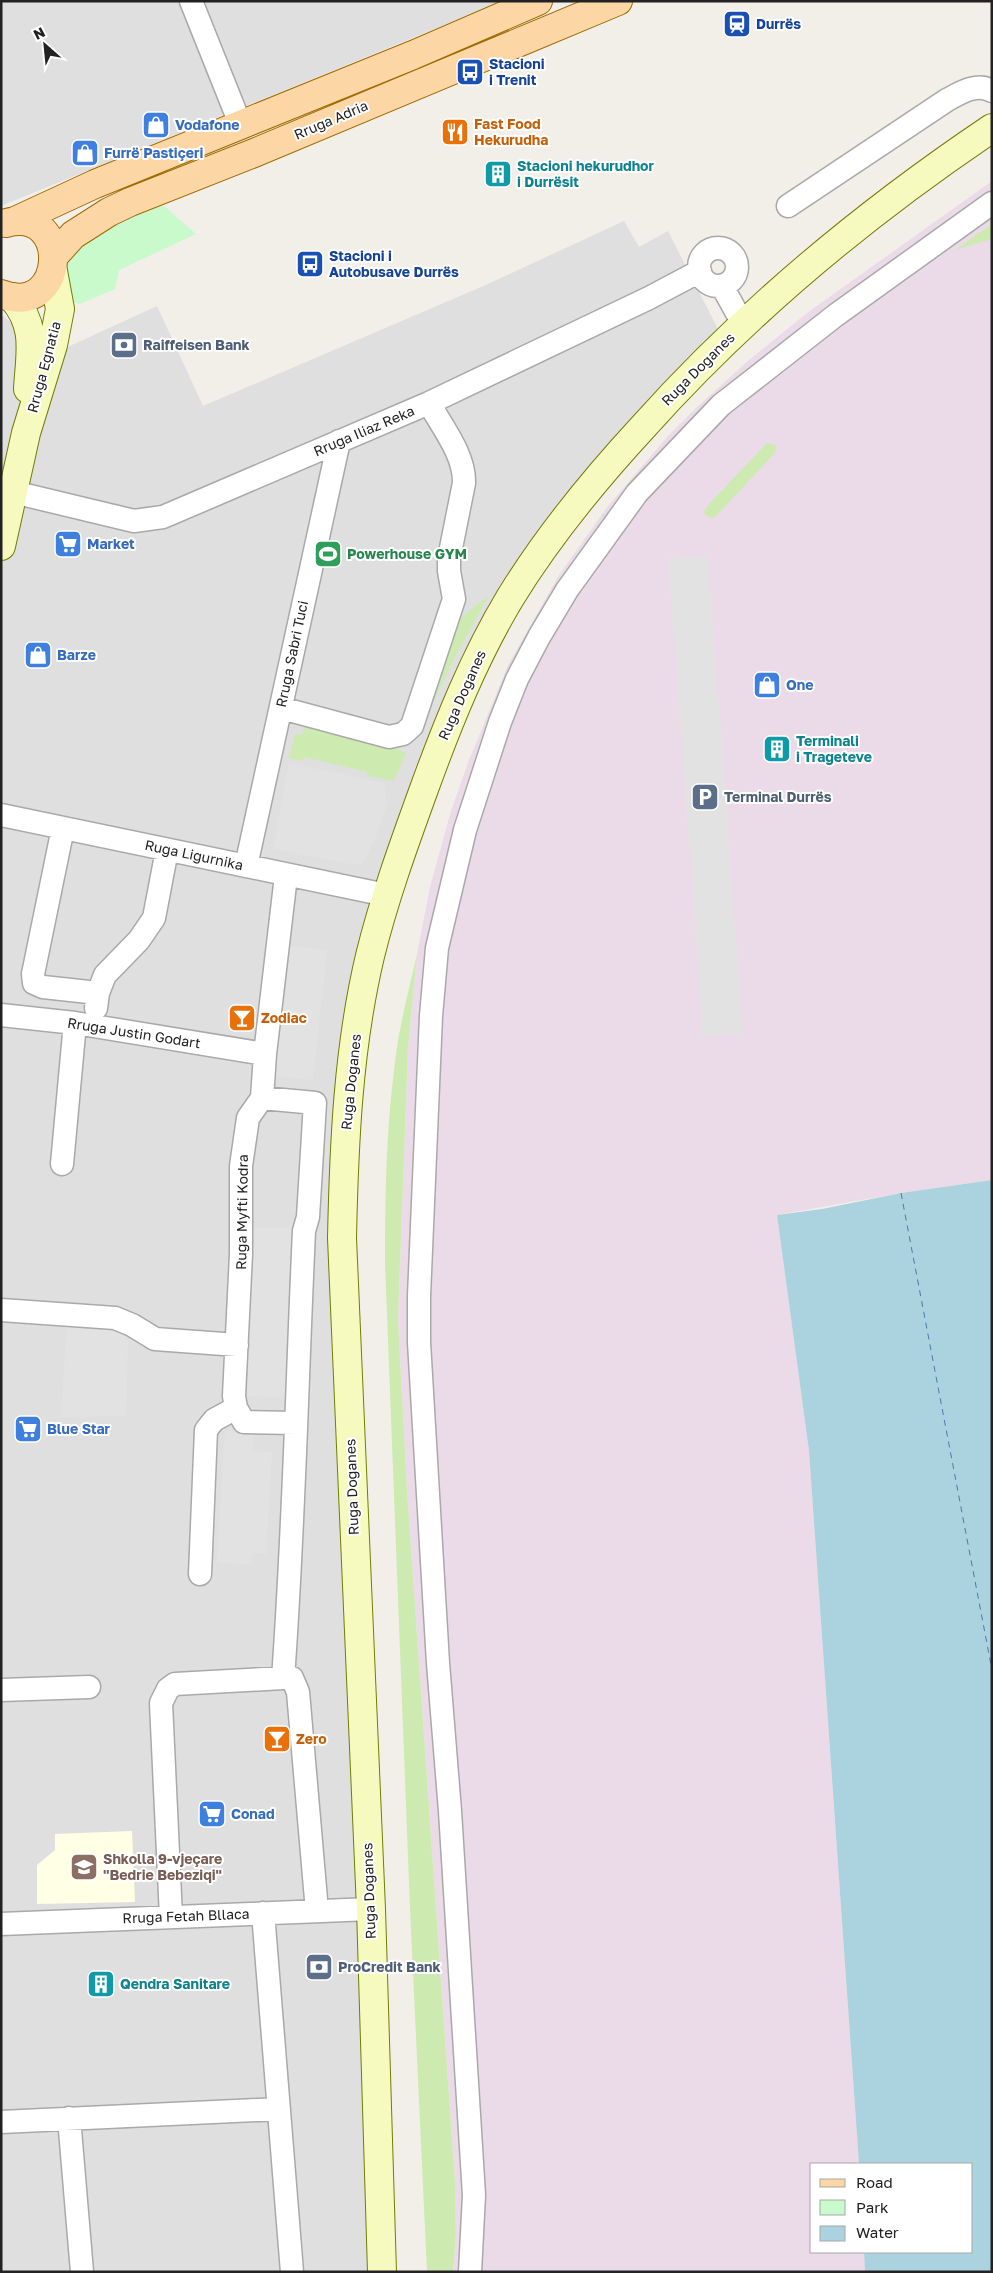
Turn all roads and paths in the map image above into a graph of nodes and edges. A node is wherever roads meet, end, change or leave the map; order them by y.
1 (191, 1) edge
2 (618, 1) edge
3 (526, 4) edge
4 (992, 91) edge
5 (240, 126) junction
6 (992, 128) edge
7 (992, 203) edge
8 (788, 206) dead end
9 (8, 223) edge
10 (54, 263) junction
11 (700, 271) junction
12 (727, 283) junction
13 (7, 295) edge
14 (747, 320) junction
15 (429, 403) junction
16 (26, 433) junction
17 (340, 441) junction
18 (13, 492) junction
19 (1, 546) edge
20 (281, 708) junction
21 (1, 815) edge
22 (63, 828) junction
23 (167, 850) junction
24 (246, 866) junction
25 (286, 876) junction
26 (386, 895) junction
27 (98, 994) junction
28 (1, 1015) edge
29 (84, 1024) junction
30 (265, 1054) junction
31 (262, 1098) junction
32 (62, 1164) dead end
33 (1, 1310) edge
34 (237, 1345) junction
35 (236, 1408) junction
36 (295, 1423) junction
37 (200, 1574) dead end
38 (283, 1678) junction
39 (89, 1687) dead end
40 (1, 1690) edge
41 (371, 1909) junction
42 (317, 1911) junction
43 (263, 1913) junction
44 (171, 1917) junction
45 (1, 1924) edge
46 (279, 2109) junction
47 (69, 2118) junction
48 (1, 2122) edge
49 (82, 2272) edge
50 (292, 2272) edge
51 (382, 2272) edge
52 (470, 2272) edge

1 - 5 street
2 - 10 main road, Rruga Adria
3 - 5 main road, Rruga Adria
4 - 8 street
5 - 9 main road, Rruga Adria
6 - 14 main road, Ruga Doganes
7 - 52 street
9 - 10 main road
10 - 13 main road, Rruga Adria
10 - 16 main road, Rruga Egnatia
11 - 12 street
11 - 12 street
11 - 15 street, Rruga Iliaz Reka
12 - 14 street
13 - 16 main road, Rruga Egnatia
14 - 26 main road, Ruga Doganes
15 - 17 street, Rruga Iliaz Reka
15 - 20 street
16 - 18 main road, Rruga Egnatia
17 - 18 street, Rruga Iliaz Reka
17 - 20 street, Rruga Sabri Tuci
18 - 19 main road, Rruga Egnatia
20 - 24 street, Rruga Sabri Tuci
21 - 22 street, Ruga Ligurnika
22 - 23 street, Ruga Ligurnika
22 - 27 street
23 - 24 street, Ruga Ligurnika
23 - 27 street
24 - 25 street, Ruga Ligurnika
25 - 26 street, Ruga Ligurnika
25 - 30 street
26 - 41 main road, Ruga Doganes
27 - 29 street
28 - 29 street, Rruga Justin Godart
29 - 30 street, Rruga Justin Godart
29 - 32 street
30 - 31 street
31 - 34 street, Ruga Myfti Kodra
31 - 36 street
33 - 34 street
34 - 35 street, Ruga Myfti Kodra
35 - 36 street
35 - 37 street
36 - 38 street
38 - 42 street
38 - 44 street
39 - 40 street
41 - 42 street, Rruga Fetah Bllaca
41 - 51 main road, Ruga Doganes
42 - 43 street, Rruga Fetah Bllaca
43 - 44 street, Rruga Fetah Bllaca
43 - 46 street
44 - 45 street, Rruga Fetah Bllaca
46 - 47 street
46 - 50 street
47 - 48 street
47 - 49 street

